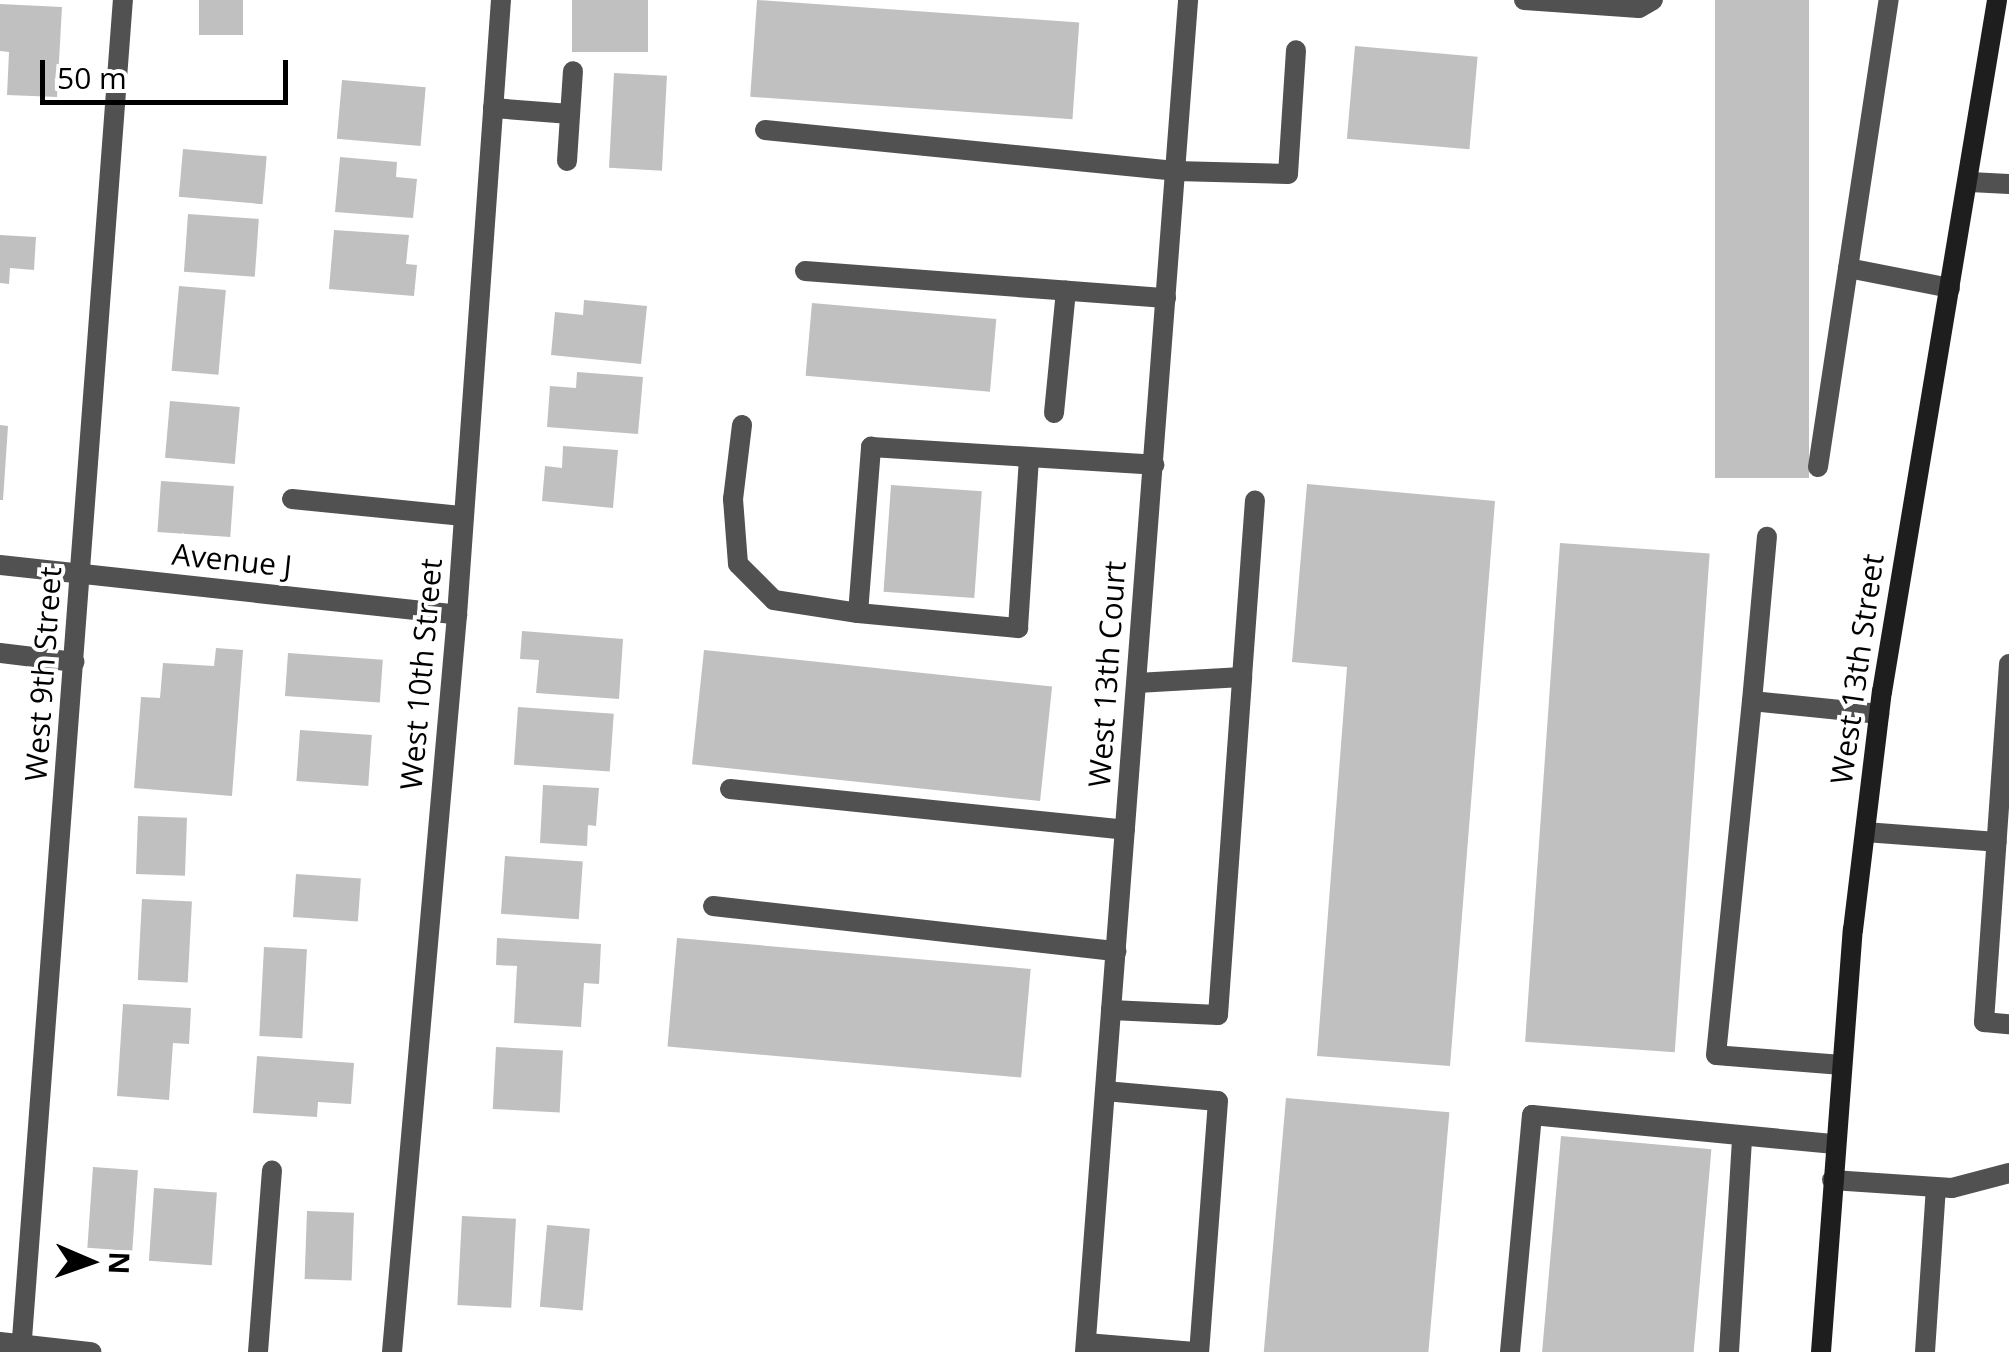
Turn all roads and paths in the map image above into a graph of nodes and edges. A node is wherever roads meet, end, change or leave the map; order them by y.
1 (123, 0) edge
2 (501, 0) edge
3 (1188, 0) edge
4 (1524, 0) edge
5 (1653, 0) edge
6 (1888, 0) edge
7 (1997, 0) edge
8 (1296, 50) dead end
9 (573, 71) dead end
10 (493, 108) junction
11 (570, 114) junction
12 (764, 130) dead end
13 (567, 161) dead end
14 (1175, 171) junction
15 (1970, 182) junction
16 (2009, 184) edge
17 (1848, 268) junction
18 (805, 271) dead end
19 (1950, 288) junction
20 (1066, 291) junction
21 (1166, 298) junction
22 (1054, 414) dead end
23 (742, 424) dead end
24 (1029, 457) junction
25 (1154, 464) junction
26 (1818, 467) dead end
27 (292, 499) dead end
28 (1255, 500) dead end
29 (464, 516) junction
30 (1767, 537) dead end
31 (0, 565) edge
32 (80, 574) junction
33 (858, 613) junction
34 (457, 615) junction
35 (0, 653) edge
36 (74, 662) junction
37 (2009, 664) edge
38 (1242, 677) junction
39 (1137, 683) junction
40 (1752, 701) junction
41 (1880, 714) junction
42 (730, 789) dead end
43 (1125, 830) junction
44 (1865, 832) junction
45 (1996, 842) junction
46 (713, 906) dead end
47 (1116, 951) junction
48 (1111, 1010) junction
49 (2009, 1024) edge
50 (1842, 1064) junction
51 (1105, 1092) junction
52 (1742, 1138) junction
53 (1835, 1144) junction
54 (272, 1170) dead end
55 (2009, 1173) edge
56 (1832, 1180) junction
57 (1936, 1187) junction
58 (14, 1346) edge
59 (1086, 1347) edge
60 (91, 1352) edge
61 (258, 1352) edge
62 (392, 1352) edge
63 (1197, 1352) edge
64 (1510, 1352) edge
65 (1729, 1352) edge
66 (1821, 1352) edge
67 (1924, 1352) edge

1 - 32 street, West 9th Street
2 - 10 street, West 10th Street
3 - 14 street, West 13th Court
4 - 5 street
6 - 17 street
7 - 15 street, West 13th Street
8 - 14 street
9 - 11 street
10 - 11 street
10 - 29 street, West 10th Street
11 - 13 street
12 - 14 street
14 - 21 street, West 13th Court
15 - 16 street
15 - 19 street, West 13th Street
17 - 19 street
17 - 26 street
18 - 20 street
19 - 41 street, West 13th Street
20 - 21 street
20 - 22 street
21 - 25 street, West 13th Court
23 - 33 street
24 - 25 street
24 - 33 street
24 - 33 street
25 - 39 street, West 13th Court
27 - 29 street
28 - 38 street
29 - 34 street, West 10th Street
30 - 40 street
31 - 32 street, Avenue J
32 - 34 street, Avenue J
32 - 36 street, West 9th Street
34 - 62 street, West 10th Street
35 - 36 street
36 - 58 street, West 9th Street
37 - 45 street
38 - 39 street
38 - 48 street
39 - 43 street, West 13th Court
40 - 41 street
40 - 50 street
41 - 44 street, West 13th Street
42 - 43 street
43 - 47 street, West 13th Court
44 - 45 street
44 - 50 street, West 13th Street
45 - 49 street
46 - 47 street
47 - 48 street, West 13th Court
48 - 51 street, West 13th Court
50 - 53 street, West 13th Street
51 - 59 street, West 13th Court
51 - 63 street
52 - 53 street
52 - 64 street
52 - 65 street
53 - 56 street, West 13th Street
54 - 61 street
55 - 57 street
56 - 57 street
56 - 66 street, West 13th Street
57 - 67 street
58 - 60 street
59 - 63 street

